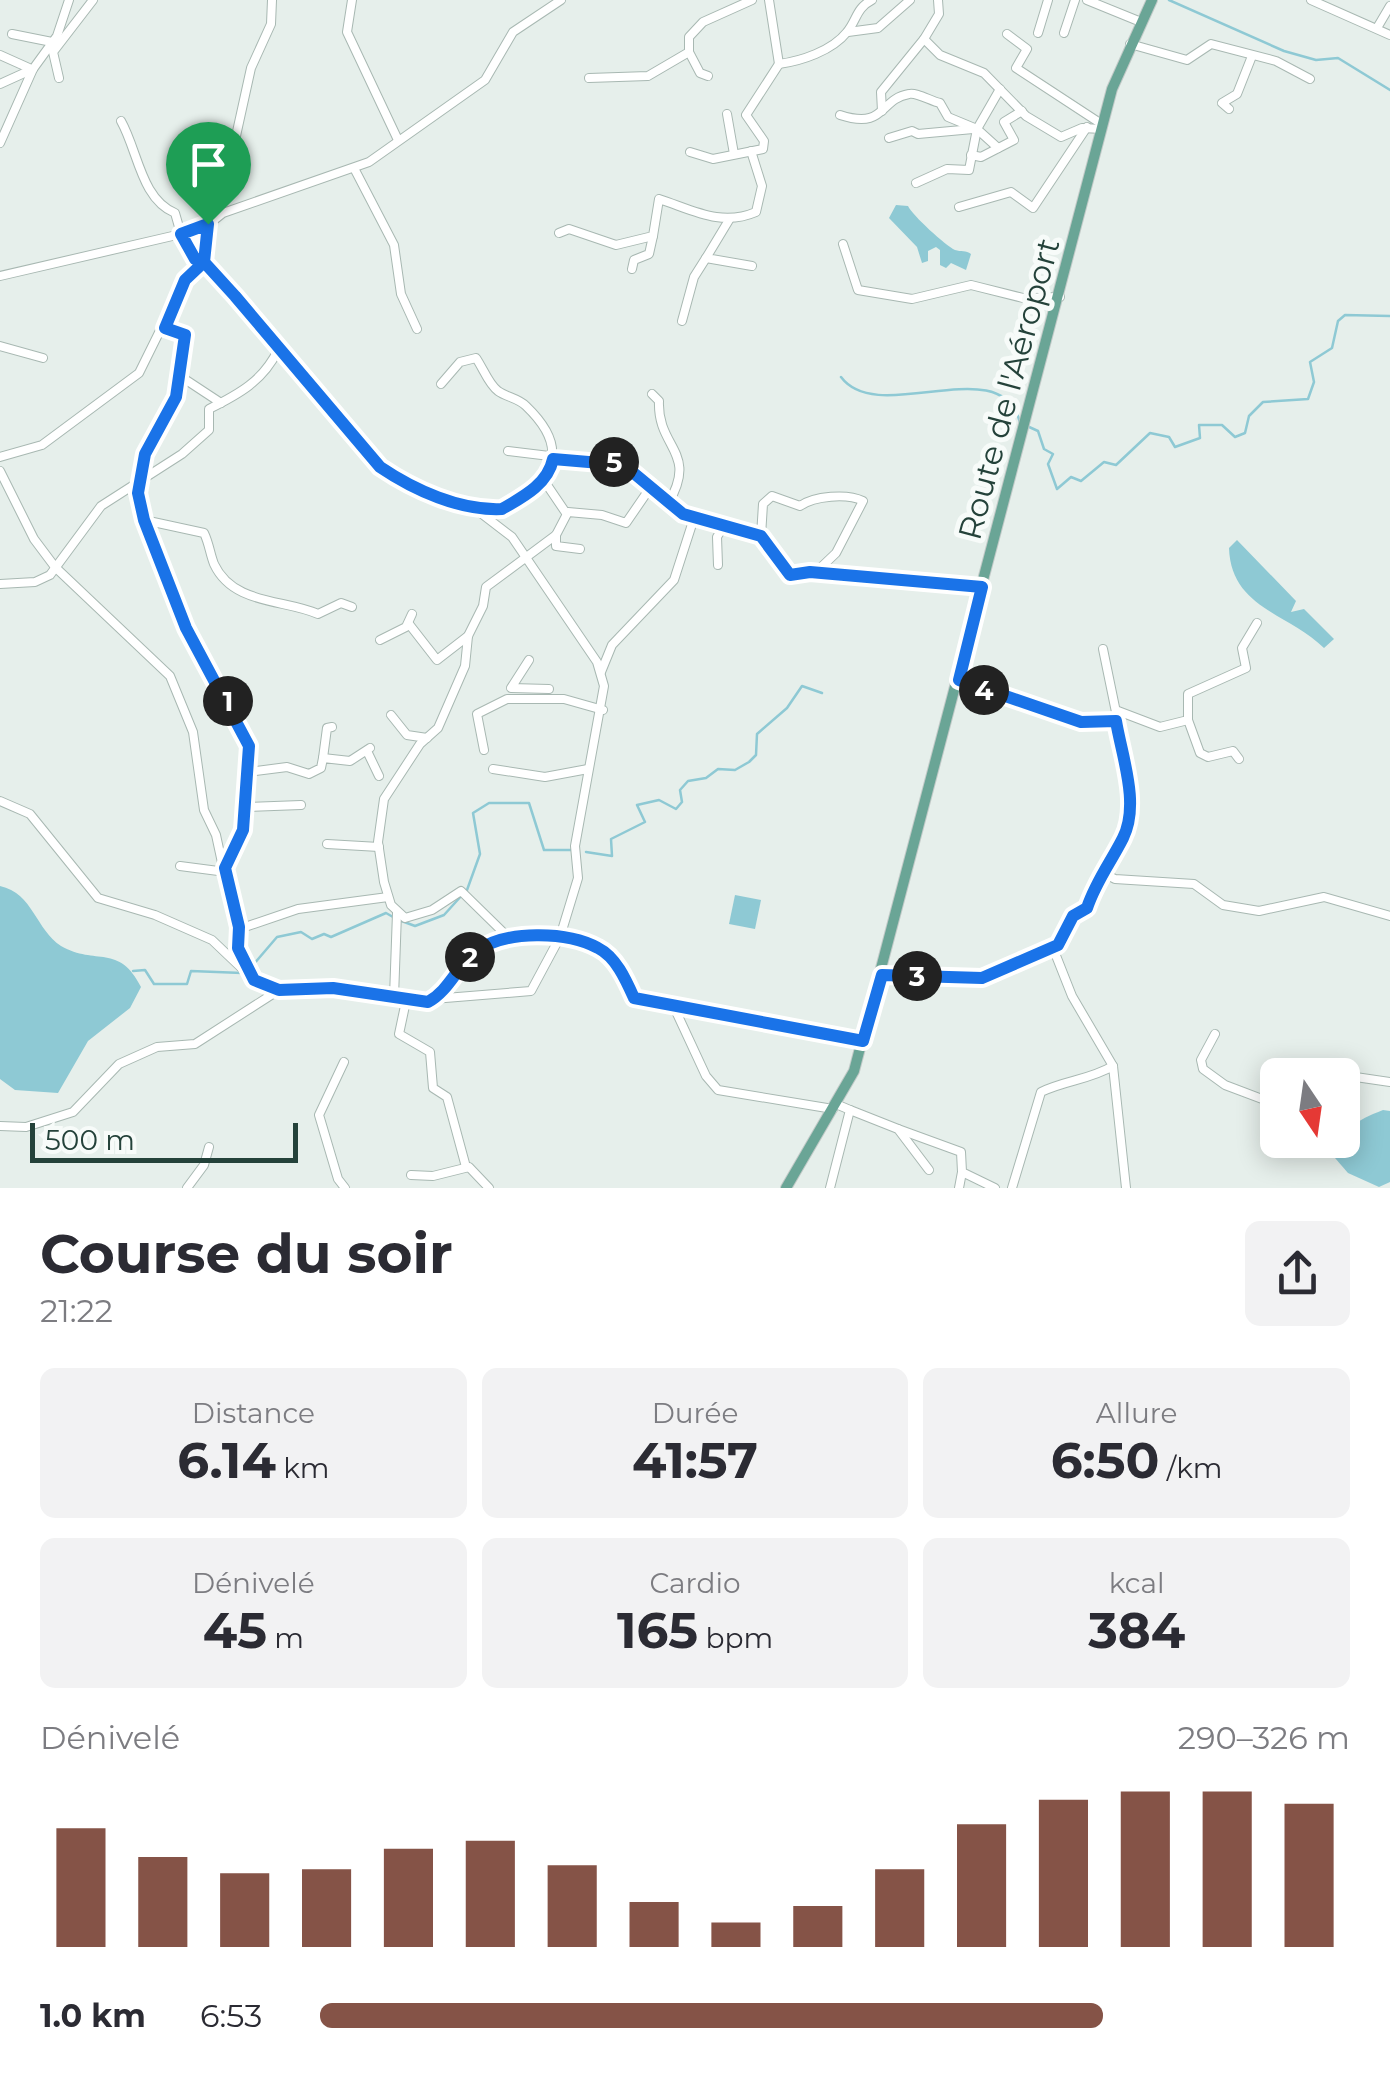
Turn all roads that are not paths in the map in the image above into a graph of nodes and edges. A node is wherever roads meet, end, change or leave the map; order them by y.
1 (69, 0) edge
2 (93, 0) edge
3 (272, 0) edge
4 (352, 0) edge
5 (561, 0) edge
6 (752, 0) edge
7 (769, 0) edge
8 (872, 0) edge
9 (910, 0) edge
10 (938, 0) edge
11 (1048, 0) edge
12 (1075, 0) edge
13 (1087, 0) edge
14 (1152, 0) edge
15 (1312, 0) edge
16 (1390, 6) edge
17 (1141, 22) junction
18 (1377, 28) junction
19 (848, 32) junction
20 (1038, 33) dead end
21 (1064, 33) dead end
22 (12, 34) dead end
23 (1007, 34) dead end
24 (1390, 35) edge
25 (924, 39) junction
26 (52, 42) junction
27 (1130, 44) junction
28 (689, 52) junction
29 (0, 55) edge
30 (1252, 56) junction
31 (778, 64) junction
32 (33, 69) junction
33 (708, 76) dead end
34 (60, 78) dead end
35 (589, 78) dead end
36 (1310, 79) dead end
37 (0, 84) edge
38 (1000, 89) junction
39 (1229, 110) dead end
40 (1022, 111) junction
41 (882, 112) junction
42 (727, 114) dead end
43 (840, 115) dead end
44 (121, 121) dead end
45 (1103, 127) junction
46 (1087, 128) junction
47 (977, 129) junction
48 (889, 138) dead end
49 (398, 140) junction
50 (0, 143) edge
51 (998, 148) junction
52 (751, 151) junction
53 (690, 152) dead end
54 (734, 154) junction
55 (971, 155) junction
56 (354, 170) junction
57 (916, 183) dead end
58 (959, 207) dead end
59 (729, 220) junction
60 (208, 224) junction
61 (559, 232) dead end
62 (181, 234) junction
63 (652, 236) junction
64 (843, 244) dead end
65 (706, 258) junction
66 (201, 262) junction
67 (752, 266) dead end
68 (632, 269) dead end
69 (0, 276) edge
70 (1060, 297) junction
71 (682, 321) dead end
72 (165, 328) junction
73 (417, 329) dead end
74 (0, 346) edge
75 (278, 350) junction
76 (43, 358) dead end
77 (180, 376) junction
78 (441, 384) dead end
79 (652, 394) dead end
80 (222, 403) junction
81 (508, 452) dead end
82 (0, 457) edge
83 (553, 459) junction
84 (0, 471) edge
85 (140, 477) junction
86 (543, 479) junction
87 (650, 488) junction
88 (469, 504) junction
89 (668, 504) junction
90 (566, 513) junction
91 (694, 518) junction
92 (144, 520) junction
93 (725, 524) junction
94 (556, 535) junction
95 (761, 536) junction
96 (580, 549) dead end
97 (526, 558) junction
98 (718, 565) dead end
99 (55, 568) junction
100 (812, 572) junction
101 (0, 584) edge
102 (982, 587) junction
103 (352, 607) dead end
104 (412, 614) dead end
105 (1257, 623) dead end
106 (409, 624) junction
107 (468, 636) junction
108 (380, 640) dead end
109 (1103, 649) dead end
110 (529, 660) dead end
111 (600, 673) junction
112 (963, 682) junction
113 (549, 689) dead end
114 (516, 695) junction
115 (602, 710) junction
116 (391, 715) dead end
117 (1117, 716) junction
118 (1188, 720) junction
119 (332, 727) dead end
120 (427, 738) junction
121 (484, 750) dead end
122 (324, 758) junction
123 (1239, 758) dead end
124 (493, 769) dead end
125 (588, 769) junction
126 (248, 772) junction
127 (379, 776) dead end
128 (0, 801) edge
129 (301, 805) dead end
130 (246, 807) junction
131 (327, 844) dead end
132 (379, 847) junction
133 (180, 866) dead end
134 (225, 870) junction
135 (1101, 872) junction
136 (388, 897) junction
137 (397, 914) junction
138 (1390, 916) edge
139 (239, 929) junction
140 (560, 937) junction
141 (510, 939) junction
142 (1053, 948) junction
143 (245, 968) junction
144 (882, 975) junction
145 (279, 990) junction
146 (394, 997) junction
147 (406, 1000) junction
148 (434, 1000) junction
149 (673, 1005) junction
150 (1215, 1034) dead end
151 (863, 1041) junction
152 (344, 1062) dead end
153 (1113, 1066) junction
154 (1360, 1078) edge
155 (1390, 1082) edge
156 (1260, 1098) edge
157 (834, 1106) junction
158 (850, 1110) junction
159 (0, 1126) edge
160 (898, 1129) junction
161 (209, 1147) dead end
162 (466, 1167) junction
163 (928, 1170) dead end
164 (962, 1172) junction
165 (411, 1175) dead end
166 (186, 1188) edge
167 (346, 1188) edge
168 (489, 1188) edge
169 (786, 1188) edge
170 (830, 1188) edge
171 (959, 1188) edge
172 (995, 1188) edge
173 (1012, 1188) edge
174 (1126, 1188) edge

1 - 26 street
2 - 34 street
3 - 60 street
4 - 49 street
5 - 49 street
6 - 28 street
7 - 31 street
8 - 19 street
9 - 19 street
10 - 25 street
11 - 20 street
12 - 21 street
13 - 17 street
14 - 17 main road, Route de l'Aéroport
15 - 18 street
16 - 18 street
17 - 27 main road, Route de l'Aéroport
18 - 24 street
19 - 31 street
22 - 26 street
23 - 45 street
25 - 38 street
25 - 41 street
26 - 32 street
27 - 30 street
27 - 45 main road, Route de l'Aéroport
28 - 33 street
28 - 35 street
29 - 32 street
30 - 36 street
30 - 39 street
31 - 52 street
32 - 37 street
32 - 50 street
38 - 40 street
38 - 47 street
40 - 46 street
40 - 51 street
41 - 43 street
41 - 47 street
42 - 54 street
44 - 62 street
45 - 46 street
45 - 70 main road, Route de l'Aéroport
46 - 58 street
47 - 48 street
47 - 51 street
47 - 55 street
49 - 56 street
51 - 55 street
52 - 54 street
52 - 59 street
53 - 54 street
55 - 57 street
56 - 60 street
56 - 73 street
59 - 63 street
59 - 65 street
60 - 62 street
60 - 66 street
61 - 63 street
62 - 66 street
62 - 69 street
63 - 68 street
64 - 70 street
65 - 67 street
65 - 71 street
66 - 72 street
66 - 75 street
70 - 102 main road, Route de l'Aéroport
72 - 77 street
72 - 82 street
74 - 76 street
75 - 80 street
75 - 88 street
77 - 80 street
77 - 85 street
78 - 83 street
79 - 89 street
80 - 85 street
81 - 83 street
83 - 86 street
83 - 87 street
84 - 99 street
85 - 92 street
85 - 99 street
86 - 88 street
86 - 90 street
87 - 89 street
87 - 90 street
88 - 97 street
89 - 91 street
90 - 94 street
91 - 93 street
91 - 111 street
92 - 103 street
92 - 126 street
93 - 95 street
93 - 98 street
94 - 96 street
94 - 97 street
95 - 100 street
95 - 100 street
97 - 107 street
97 - 111 street
99 - 101 street
99 - 134 street
100 - 102 street
102 - 112 main road, Route de l'Aéroport
104 - 106 street
105 - 118 street
106 - 107 street
106 - 108 street
107 - 120 street
109 - 117 street
110 - 114 street
111 - 115 street
112 - 117 street
112 - 144 main road, Route de l'Aéroport
113 - 114 street
114 - 115 street
114 - 121 street
115 - 125 street
116 - 120 street
117 - 118 street
117 - 135 street
118 - 123 street
119 - 122 street
120 - 132 street
122 - 126 street
122 - 127 street
124 - 125 street
125 - 140 street
126 - 130 street
128 - 143 street
129 - 130 street
130 - 134 street
131 - 132 street
132 - 136 street
133 - 134 street
134 - 139 street
135 - 138 street
135 - 142 street
136 - 137 street
136 - 139 street
137 - 141 street
137 - 146 street
139 - 143 street
140 - 141 street
140 - 148 street
140 - 149 street
141 - 148 street
142 - 144 street
142 - 153 street
143 - 145 street
144 - 151 main road, Route de l'Aéroport
145 - 146 street
145 - 159 street
146 - 147 street
147 - 148 street
147 - 162 street
149 - 151 street
149 - 157 street
150 - 156 street
151 - 157 main road, Route de l'Aéroport
152 - 167 street
153 - 173 street
153 - 174 street
154 - 155 street
157 - 158 street
157 - 169 main road, Route de l'Aéroport
158 - 160 street
158 - 170 street
160 - 163 street
160 - 164 street
161 - 166 street
162 - 165 street
162 - 168 street
164 - 171 street
164 - 172 street

